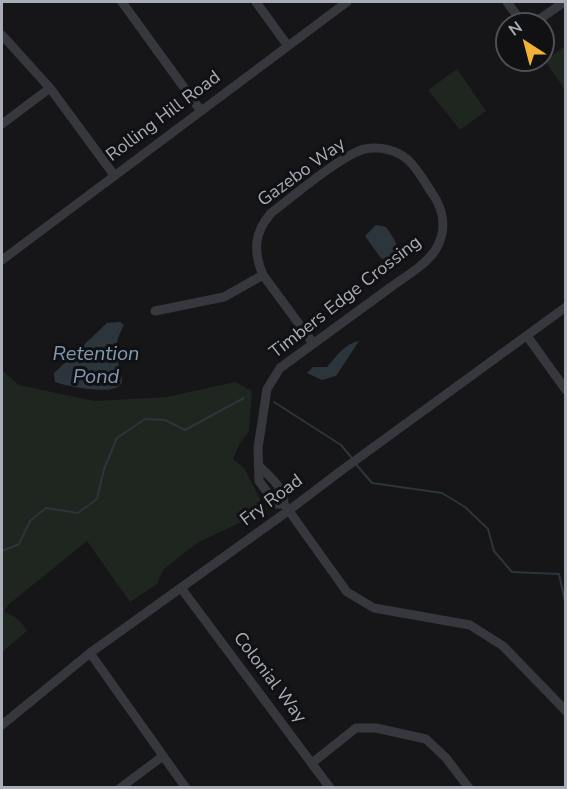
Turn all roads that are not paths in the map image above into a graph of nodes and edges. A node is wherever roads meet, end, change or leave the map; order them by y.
1 (122, 2) edge
2 (256, 2) edge
3 (347, 2) edge
4 (564, 2) edge
5 (550, 12) edge
6 (2, 35) edge
7 (288, 46) junction
8 (50, 88) junction
9 (201, 111) junction
10 (2, 124) edge
11 (114, 175) junction
12 (444, 226) joint
13 (2, 260) edge
14 (263, 275) junction
15 (566, 307) edge
16 (155, 311) dead end
17 (527, 336) junction
18 (313, 343) junction
19 (566, 390) edge
20 (286, 508) junction
21 (181, 588) junction
22 (90, 652) junction
23 (566, 711) edge
24 (2, 725) edge
25 (163, 756) junction
26 (312, 763) junction
27 (120, 788) edge
28 (186, 788) edge
29 (330, 788) edge
30 (469, 788) edge

1 - 9 street
2 - 7 street
3 - 7 street, Rolling Hill Road
4 - 5 street
6 - 8 street
7 - 9 street, Rolling Hill Road
8 - 10 street
8 - 11 street
9 - 11 street, Rolling Hill Road
11 - 13 street, Rolling Hill Road
12 - 14 street, Gazebo Way
12 - 18 street, Timbers Edge Crossing
14 - 16 street
14 - 18 street
15 - 17 street, Fry Road
17 - 19 street
17 - 20 street, Fry Road
18 - 20 street, Timbers Edge Crossing
20 - 21 street, Fry Road
20 - 23 street, Timbers Edge Crossing
21 - 22 street, Fry Road
21 - 26 street, Colonial Way
22 - 24 street, Fry Road
22 - 25 street
25 - 27 street
25 - 28 street
26 - 29 street, Colonial Way
26 - 30 street

